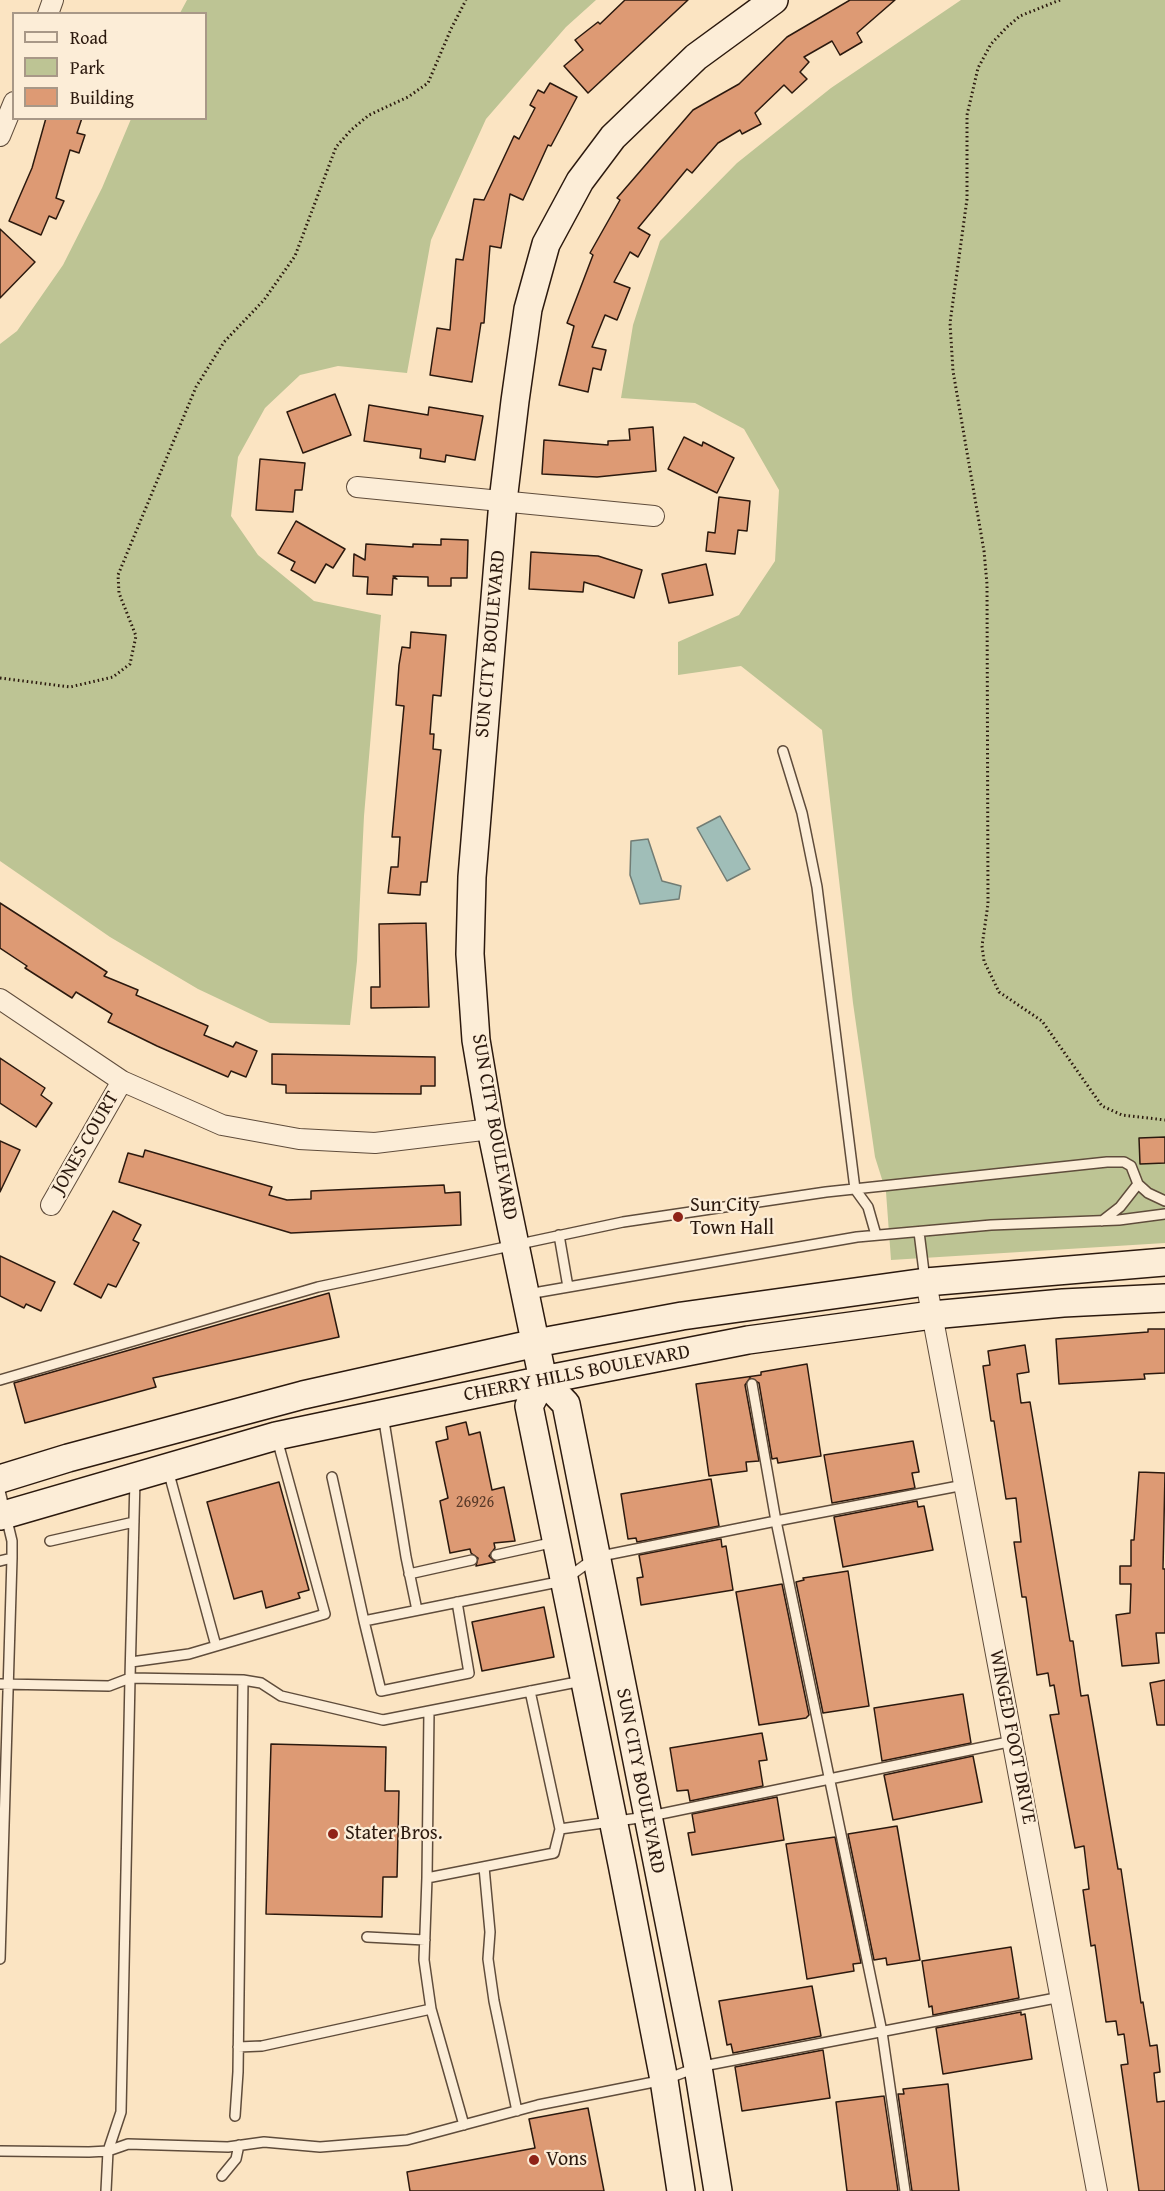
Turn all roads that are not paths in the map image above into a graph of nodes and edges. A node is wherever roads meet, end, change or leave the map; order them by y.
1 (774, 0) edge
2 (12, 107) edge
3 (0, 136) edge
4 (357, 487) dead end
5 (503, 501) junction
6 (654, 516) dead end
7 (783, 751) dead end
8 (0, 999) edge
9 (122, 1081) junction
10 (491, 1129) junction
11 (1138, 1184) junction
12 (855, 1189) junction
13 (1165, 1201) edge
14 (51, 1205) dead end
15 (1165, 1214) edge
16 (1102, 1221) junction
17 (919, 1232) junction
18 (559, 1235) junction
19 (876, 1235) junction
20 (515, 1244) junction
21 (1165, 1262) edge
22 (926, 1282) junction
23 (568, 1287) junction
24 (526, 1294) junction
25 (1165, 1298) edge
26 (932, 1315) junction
27 (536, 1343) junction
28 (0, 1380) edge
29 (543, 1380) junction
30 (752, 1384) dead end
31 (383, 1414) junction
32 (276, 1436) junction
33 (167, 1467) junction
34 (135, 1476) junction
35 (332, 1477) dead end
36 (0, 1479) edge
37 (964, 1485) junction
38 (1, 1507) edge
39 (776, 1521) junction
40 (134, 1522) junction
41 (50, 1540) dead end
42 (555, 1542) junction
43 (496, 1555) dead end
44 (596, 1557) junction
45 (12, 1558) junction
46 (472, 1560) dead end
47 (0, 1561) edge
48 (409, 1574) junction
49 (563, 1581) junction
50 (457, 1602) junction
51 (417, 1610) junction
52 (364, 1621) junction
53 (216, 1647) junction
54 (130, 1662) junction
55 (130, 1678) junction
56 (243, 1680) junction
57 (584, 1680) junction
58 (4, 1684) edge
59 (530, 1691) junction
60 (429, 1711) junction
61 (1013, 1741) junction
62 (828, 1778) junction
63 (646, 1817) junction
64 (613, 1822) junction
65 (560, 1829) junction
66 (1, 1853) edge
67 (484, 1867) junction
68 (427, 1878) junction
69 (367, 1937) dead end
70 (425, 1941) junction
71 (0, 1959) edge
72 (1061, 1997) junction
73 (431, 2009) junction
74 (882, 2032) junction
75 (238, 2047) junction
76 (698, 2067) junction
77 (664, 2080) junction
78 (517, 2111) junction
79 (235, 2116) dead end
80 (464, 2125) junction
81 (239, 2145) junction
82 (0, 2151) edge
83 (108, 2151) junction
84 (222, 2176) dead end
85 (106, 2191) edge
86 (681, 2191) edge
87 (718, 2191) edge
88 (905, 2191) edge
89 (1097, 2191) edge

1 - 5 street, SUN CITY BOULEVARD
2 - 3 street
4 - 5 street
5 - 6 street
5 - 10 street, SUN CITY BOULEVARD
7 - 12 lane
8 - 9 street
9 - 10 street
9 - 14 street, JONES COURT
10 - 20 street, SUN CITY BOULEVARD
11 - 12 lane
11 - 13 lane
11 - 16 lane
12 - 18 lane
12 - 19 lane
15 - 16 lane
16 - 17 lane
17 - 19 lane
17 - 22 lane
18 - 20 lane
18 - 23 lane
19 - 23 lane
20 - 24 street, SUN CITY BOULEVARD
20 - 28 lane
21 - 22 street, CHERRY HILLS BOULEVARD
22 - 26 street, WINGED FOOT DRIVE
22 - 27 street, CHERRY HILLS BOULEVARD
23 - 24 lane
24 - 27 street, SUN CITY BOULEVARD
25 - 26 street, CHERRY HILLS BOULEVARD
26 - 29 street, CHERRY HILLS BOULEVARD
26 - 37 street, WINGED FOOT DRIVE
27 - 29 street, SUN CITY BOULEVARD
27 - 36 street, CHERRY HILLS BOULEVARD
29 - 31 street, CHERRY HILLS BOULEVARD
29 - 42 street, SUN CITY BOULEVARD
29 - 44 street, SUN CITY BOULEVARD
30 - 39 lane
31 - 32 street, CHERRY HILLS BOULEVARD
31 - 48 lane
32 - 33 street, CHERRY HILLS BOULEVARD
32 - 53 lane
33 - 34 street, CHERRY HILLS BOULEVARD
33 - 53 lane
34 - 38 street, CHERRY HILLS BOULEVARD
34 - 40 lane
35 - 52 lane
37 - 39 lane
37 - 61 street, WINGED FOOT DRIVE
38 - 45 lane
39 - 44 lane
39 - 62 lane
40 - 41 lane
40 - 54 lane
42 - 43 lane
42 - 49 street, SUN CITY BOULEVARD
44 - 49 lane
44 - 63 street, SUN CITY BOULEVARD
45 - 47 lane
45 - 58 lane
46 - 48 lane
48 - 51 lane
49 - 50 lane
49 - 57 street, SUN CITY BOULEVARD
50 - 51 lane
50 - 52 lane
51 - 52 lane
53 - 54 lane
54 - 55 lane
55 - 56 lane
55 - 58 lane
55 - 83 lane
56 - 60 lane
56 - 75 lane
57 - 59 lane
57 - 64 street, SUN CITY BOULEVARD
58 - 66 lane
59 - 60 lane
59 - 65 lane
60 - 68 lane
61 - 62 lane
61 - 72 street, WINGED FOOT DRIVE
62 - 63 lane
62 - 74 lane
63 - 64 lane
63 - 76 street, SUN CITY BOULEVARD
64 - 65 lane
64 - 77 street, SUN CITY BOULEVARD
65 - 67 lane
66 - 71 lane
67 - 68 lane
67 - 78 lane
68 - 70 lane
69 - 70 lane
70 - 73 lane
72 - 74 lane
72 - 89 street, WINGED FOOT DRIVE
73 - 75 lane
73 - 80 lane
74 - 76 lane
74 - 88 lane
75 - 79 lane
76 - 77 lane
76 - 87 street, SUN CITY BOULEVARD
77 - 78 lane
77 - 86 street, SUN CITY BOULEVARD
78 - 80 lane
80 - 81 lane
81 - 83 lane
81 - 84 lane
82 - 83 lane
83 - 85 lane

